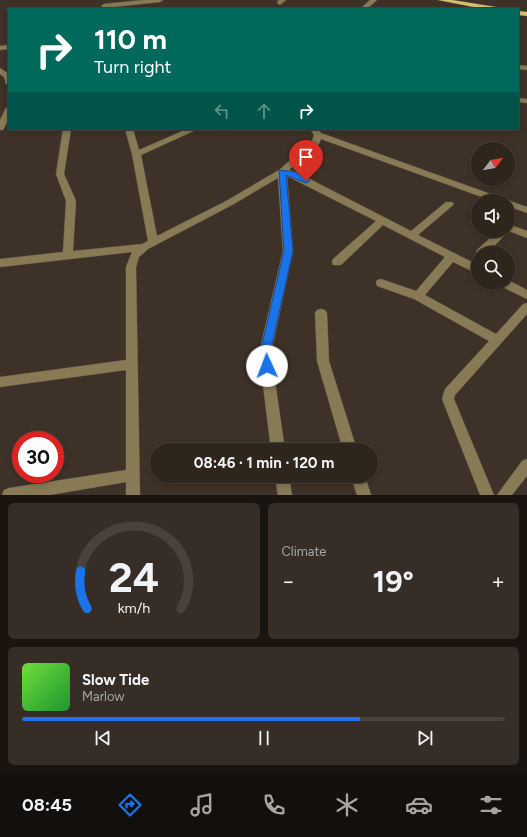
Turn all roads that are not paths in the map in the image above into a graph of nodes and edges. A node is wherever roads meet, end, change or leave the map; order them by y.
1 (374, 0) edge
2 (441, 0) edge
3 (162, 2) edge
4 (104, 5) edge
5 (364, 8) edge
6 (490, 8) edge
7 (0, 70) edge
8 (8, 79) edge
9 (8, 112) edge
10 (0, 128) edge
11 (67, 130) edge
12 (129, 130) edge
13 (192, 130) edge
14 (316, 132) edge
15 (136, 154) junction
16 (282, 172) junction
17 (483, 194) edge
18 (449, 204) dead end
19 (515, 206) edge
20 (527, 210) edge
21 (383, 220) junction
22 (515, 230) edge
23 (412, 235) junction
24 (527, 235) edge
25 (497, 238) edge
26 (148, 245) junction
27 (488, 246) edge
28 (68, 255) junction
29 (452, 256) junction
30 (337, 262) dead end
31 (0, 263) edge
32 (471, 266) edge
33 (381, 283) dead end
34 (515, 289) edge
35 (527, 295) edge
36 (418, 296) junction
37 (527, 307) edge
38 (321, 313) dead end
39 (496, 339) junction
40 (132, 364) junction
41 (0, 382) edge
42 (277, 443) edge
43 (348, 443) edge
44 (527, 465) edge
45 (132, 475) junction
46 (283, 483) edge
47 (360, 483) edge
48 (9, 495) edge
49 (133, 495) edge
50 (285, 495) edge
51 (364, 495) edge
52 (487, 495) edge
53 (504, 495) edge

1 - 5 street
2 - 6 main road
3 - 4 street
7 - 8 street
9 - 10 street
11 - 28 street
12 - 15 street
13 - 15 street
14 - 16 street
14 - 17 street
15 - 26 street
16 - 21 street
16 - 26 street
16 - 42 street
18 - 23 street
19 - 20 street
21 - 23 street
21 - 30 street
22 - 24 street
23 - 29 street
25 - 27 street
26 - 28 street
26 - 40 street
28 - 31 street
29 - 32 street
29 - 36 street
33 - 36 street
34 - 35 street
36 - 39 street
37 - 39 street
38 - 43 street
39 - 52 street
40 - 41 street
40 - 45 street
44 - 53 street
45 - 48 street
45 - 49 street
46 - 50 street
47 - 51 street

